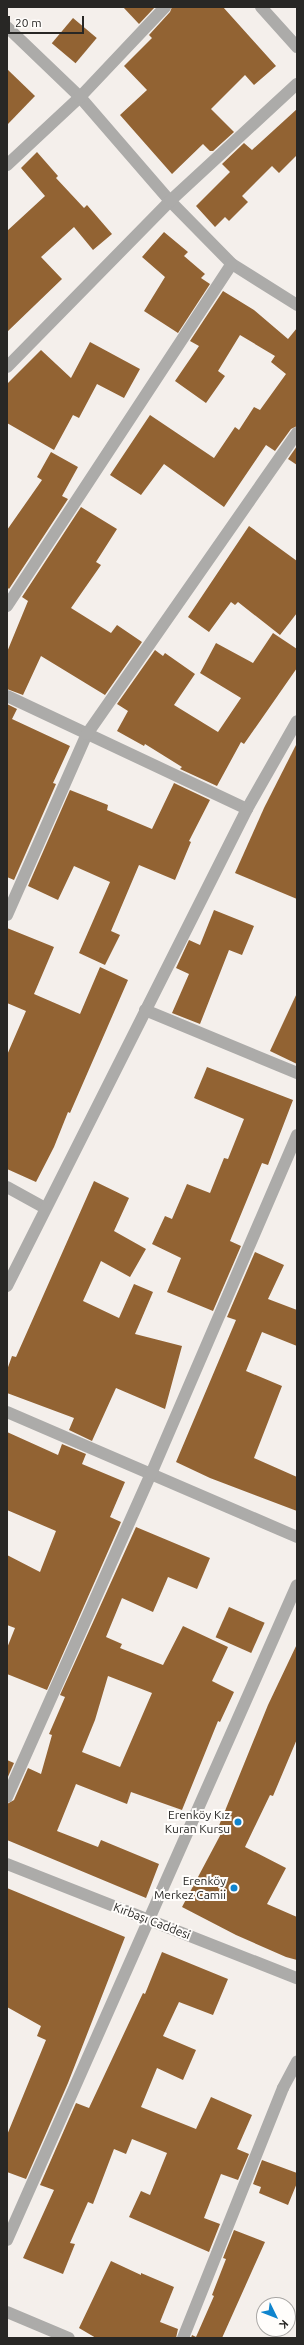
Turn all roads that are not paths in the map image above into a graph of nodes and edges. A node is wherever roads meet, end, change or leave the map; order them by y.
1 (165, 7) edge
2 (261, 7) edge
3 (7, 27) edge
4 (297, 47) edge
5 (297, 84) edge
6 (80, 97) junction
7 (7, 165) edge
8 (170, 201) junction
9 (232, 264) junction
10 (297, 305) edge
11 (7, 367) edge
12 (297, 433) edge
13 (7, 606) edge
14 (7, 696) edge
15 (297, 721) edge
16 (87, 734) junction
17 (247, 809) junction
18 (7, 915) edge
19 (145, 1010) junction
20 (297, 1073) edge
21 (297, 1135) edge
22 (7, 1187) edge
23 (45, 1208) junction
24 (7, 1286) edge
25 (7, 1412) edge
26 (151, 1474) junction
27 (297, 1537) edge
28 (297, 1585) edge
29 (7, 1797) edge
30 (7, 1864) edge
31 (149, 1920) junction
32 (297, 1978) edge
33 (297, 2062) edge
34 (7, 2240) edge
35 (7, 2312) edge
36 (69, 2338) edge
37 (183, 2338) edge

1 - 6 street
2 - 4 street
3 - 6 street
5 - 8 street
6 - 7 street
6 - 8 street
8 - 9 street
8 - 11 street
9 - 10 street
9 - 13 street
12 - 16 street
14 - 16 street
15 - 17 street
16 - 17 street
16 - 18 street
17 - 19 street
19 - 20 street
19 - 23 street
21 - 26 street
22 - 23 street
23 - 24 street
25 - 26 street
26 - 27 street
26 - 29 street
28 - 31 street
30 - 31 street, Kırbaşı Caddesi
31 - 32 street, Kırbaşı Caddesi
31 - 34 street
33 - 37 street
35 - 36 street

